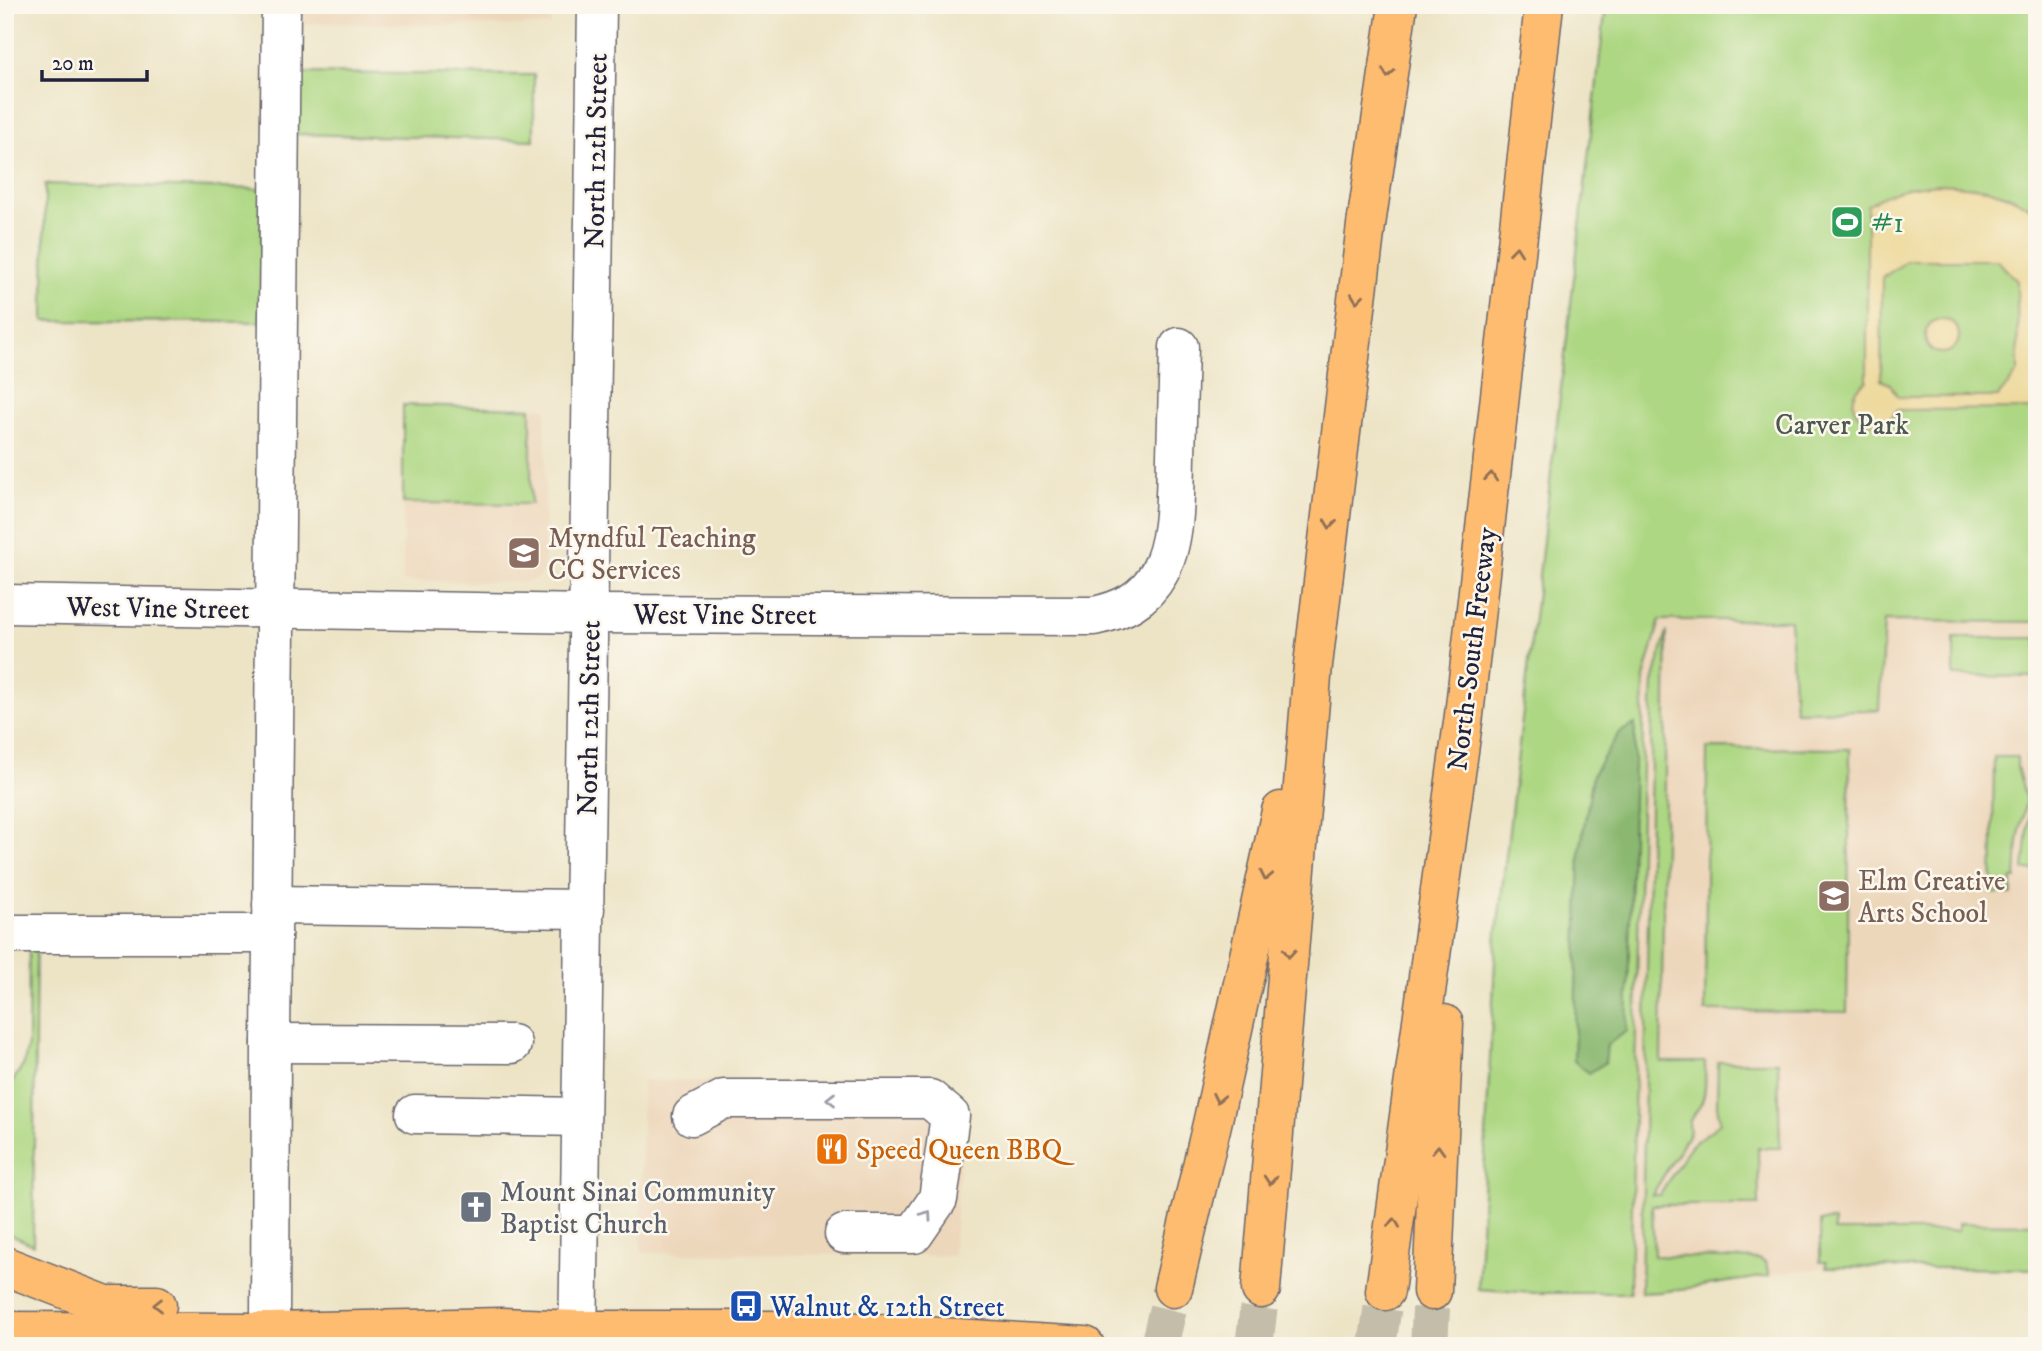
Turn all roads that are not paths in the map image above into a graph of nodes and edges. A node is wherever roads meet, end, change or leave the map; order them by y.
1 (281, 5) edge
2 (597, 5) edge
3 (1398, 5) edge
4 (1544, 5) edge
5 (1179, 347) dead end
6 (5, 604) edge
7 (275, 609) junction
8 (590, 614) junction
9 (1312, 666) junction
10 (1464, 715) junction
11 (584, 909) junction
12 (272, 919) junction
13 (5, 934) edge
14 (271, 1044) junction
15 (512, 1044) dead end
16 (415, 1114) dead end
17 (692, 1116) dead end
18 (581, 1117) junction
19 (844, 1234) dead end
20 (5, 1266) edge
21 (1173, 1288) tunnel mouth
22 (1261, 1289) tunnel mouth
23 (1385, 1291) tunnel mouth
24 (1432, 1291) tunnel mouth
25 (5, 1331) edge
26 (270, 1332) junction
27 (578, 1338) edge
28 (958, 1342) edge
29 (225, 1346) edge
30 (1085, 1346) edge

1 - 7 street
2 - 8 street, North 12th Street
3 -> 9 main road
10 -> 4 main road, North-South Freeway
5 - 8 street, West Vine Street
6 - 7 street, West Vine Street
7 - 8 street, West Vine Street
7 - 12 street
8 - 11 street, North 12th Street
9 -> 21 main road
9 -> 22 main road
23 -> 10 main road, North-South Freeway
24 -> 10 main road
11 - 12 street
11 - 18 street, North 12th Street
12 - 13 street
12 - 14 street
14 - 15 street
14 - 26 street
16 - 18 street
19 -> 17 street
18 - 27 street, North 12th Street
26 -> 20 main road
25 - 26 main road
26 - 27 main road
26 - 29 main road
27 - 28 main road
28 - 30 main road

